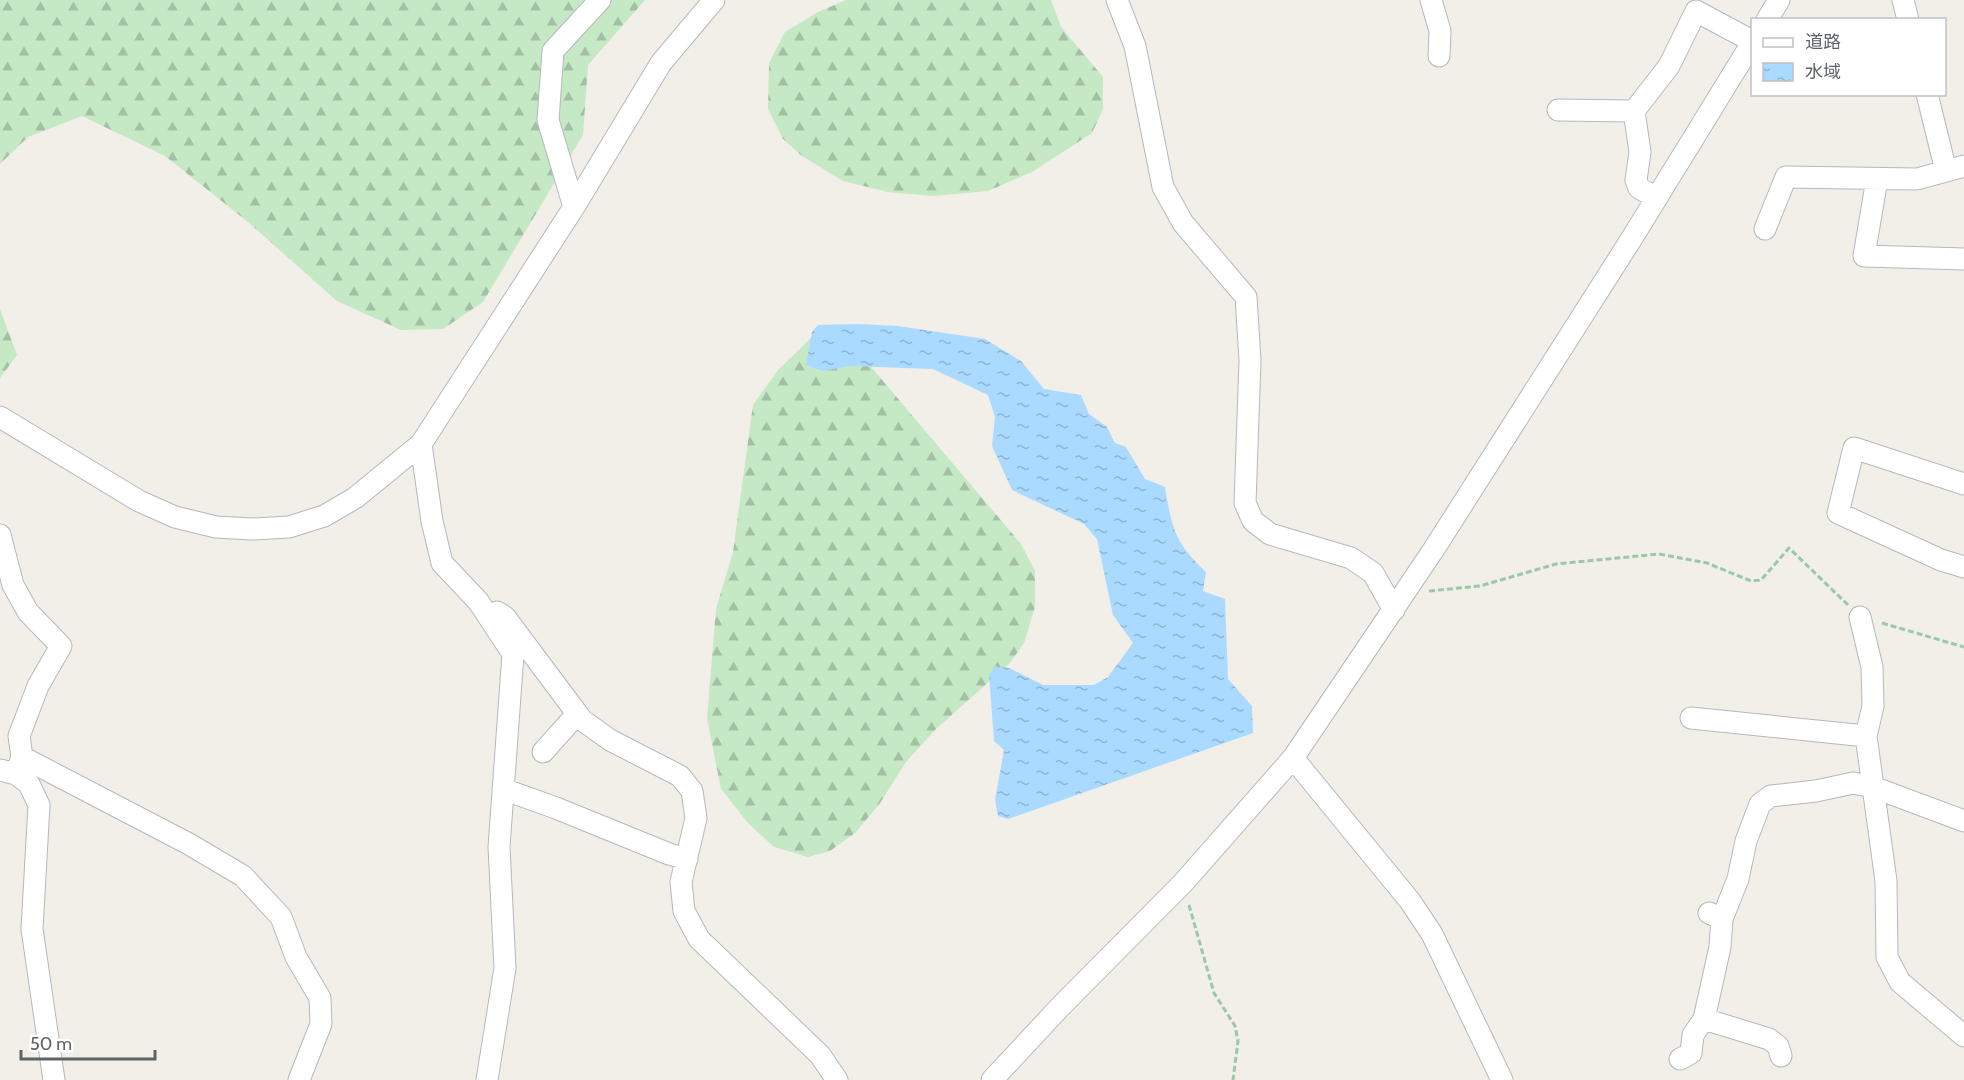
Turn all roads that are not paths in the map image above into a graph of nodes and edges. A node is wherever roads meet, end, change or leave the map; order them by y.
1 (600, 0) edge
2 (714, 0) edge
3 (1117, 0) edge
4 (1431, 0) edge
5 (1779, 0) edge
6 (1903, 0) edge
7 (1694, 5) edge
8 (1768, 18) edge
9 (1908, 18) edge
10 (1751, 41) edge
11 (1751, 44) edge
12 (1439, 56) dead end
13 (1928, 96) edge
14 (1558, 110) dead end
15 (1634, 111) junction
16 (1955, 168) edge
17 (1877, 179) junction
18 (1657, 198) junction
19 (574, 207) junction
20 (1765, 229) dead end
21 (1964, 258) edge
22 (4, 425) edge
23 (421, 444) junction
24 (1964, 484) edge
25 (0, 535) edge
26 (1964, 567) edge
27 (478, 601) junction
28 (1399, 602) junction
29 (1860, 616) road end
30 (578, 714) junction
31 (1691, 718) dead end
32 (1866, 736) junction
33 (543, 752) dead end
34 (1293, 758) junction
35 (12, 767) edge
36 (1873, 788) junction
37 (503, 789) junction
38 (1964, 821) edge
39 (687, 859) junction
40 (1704, 1019) junction
41 (1964, 1036) edge
42 (1781, 1056) dead end
43 (1680, 1059) dead end
44 (54, 1080) edge
45 (299, 1080) edge
46 (487, 1080) edge
47 (837, 1080) edge
48 (992, 1080) edge
49 (1502, 1080) edge

1 - 19 street
2 - 19 street
3 - 28 street
4 - 12 street
5 - 8 street
6 - 9 street
7 - 10 street
7 - 15 street
11 - 18 street
13 - 16 street
14 - 15 street
15 - 18 street
16 - 17 street
17 - 20 street
17 - 21 street
18 - 28 street
19 - 23 street
22 - 23 street
23 - 27 street
24 - 26 street
25 - 35 street
27 - 30 street
27 - 37 street
28 - 34 street
29 - 32 street
30 - 33 street
30 - 39 street
31 - 32 street
32 - 36 street
34 - 48 street
34 - 49 street
35 - 44 street
35 - 45 street
36 - 38 street
36 - 40 street
36 - 41 street
37 - 39 street
37 - 46 street
39 - 47 street
40 - 42 street
40 - 43 street

